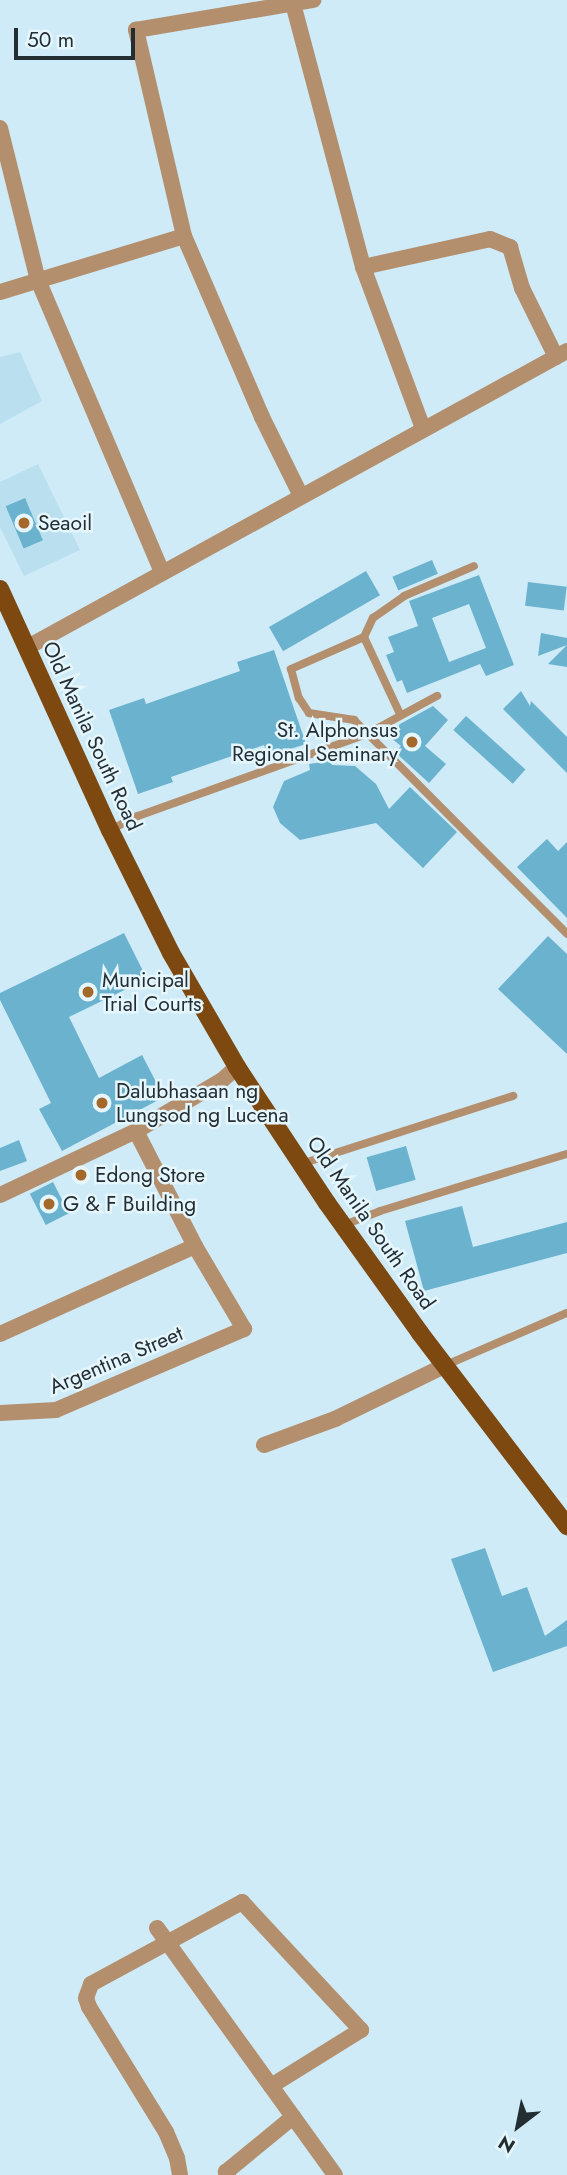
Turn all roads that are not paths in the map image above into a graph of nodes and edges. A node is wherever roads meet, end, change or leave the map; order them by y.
1 (313, 0) edge
2 (293, 2) edge
3 (0, 128) edge
4 (184, 236) junction
5 (363, 267) junction
6 (38, 281) junction
7 (0, 292) edge
8 (561, 354) edge
9 (423, 428) junction
10 (301, 496) junction
11 (474, 566) dead end
12 (162, 572) junction
13 (0, 589) edge
14 (364, 637) junction
15 (26, 648) junction
16 (437, 696) dead end
17 (400, 714) junction
18 (367, 734) junction
19 (110, 831) junction
20 (567, 934) edge
21 (237, 1067) junction
22 (513, 1097) dead end
23 (136, 1131) junction
24 (567, 1154) edge
25 (300, 1164) junction
26 (0, 1195) edge
27 (344, 1226) junction
28 (195, 1245) junction
29 (567, 1313) edge
30 (0, 1334) edge
31 (446, 1365) junction
32 (0, 1413) edge
33 (264, 1445) dead end
34 (567, 1526) edge
35 (157, 1928) dead end
36 (167, 1942) junction
37 (271, 2086) junction
38 (293, 2117) junction
39 (180, 2175) edge
40 (228, 2175) edge
41 (335, 2175) edge

1 - 2 street
2 - 4 street
2 - 5 street
3 - 6 street
4 - 6 street
4 - 10 street
5 - 8 street
5 - 9 street
6 - 7 street
6 - 12 street
8 - 9 street
9 - 10 street
10 - 12 street
11 - 14 lane
12 - 15 street
13 - 15 main road, Old Manila South Road
14 - 17 lane
14 - 18 lane
15 - 19 main road, Old Manila South Road
16 - 17 lane
17 - 18 lane
18 - 19 lane
18 - 20 lane
19 - 21 main road, Old Manila South Road
21 - 23 street
21 - 25 main road, Old Manila South Road
22 - 25 lane
23 - 26 street
23 - 28 street
24 - 27 lane
25 - 27 main road, Old Manila South Road
27 - 31 main road, Old Manila South Road
28 - 30 street
28 - 32 street, Argentina Street
29 - 31 lane
31 - 33 street
31 - 34 main road, Old Manila South Road
35 - 36 street
36 - 37 street
36 - 37 street
36 - 39 street
37 - 38 street
38 - 40 street
38 - 41 street

